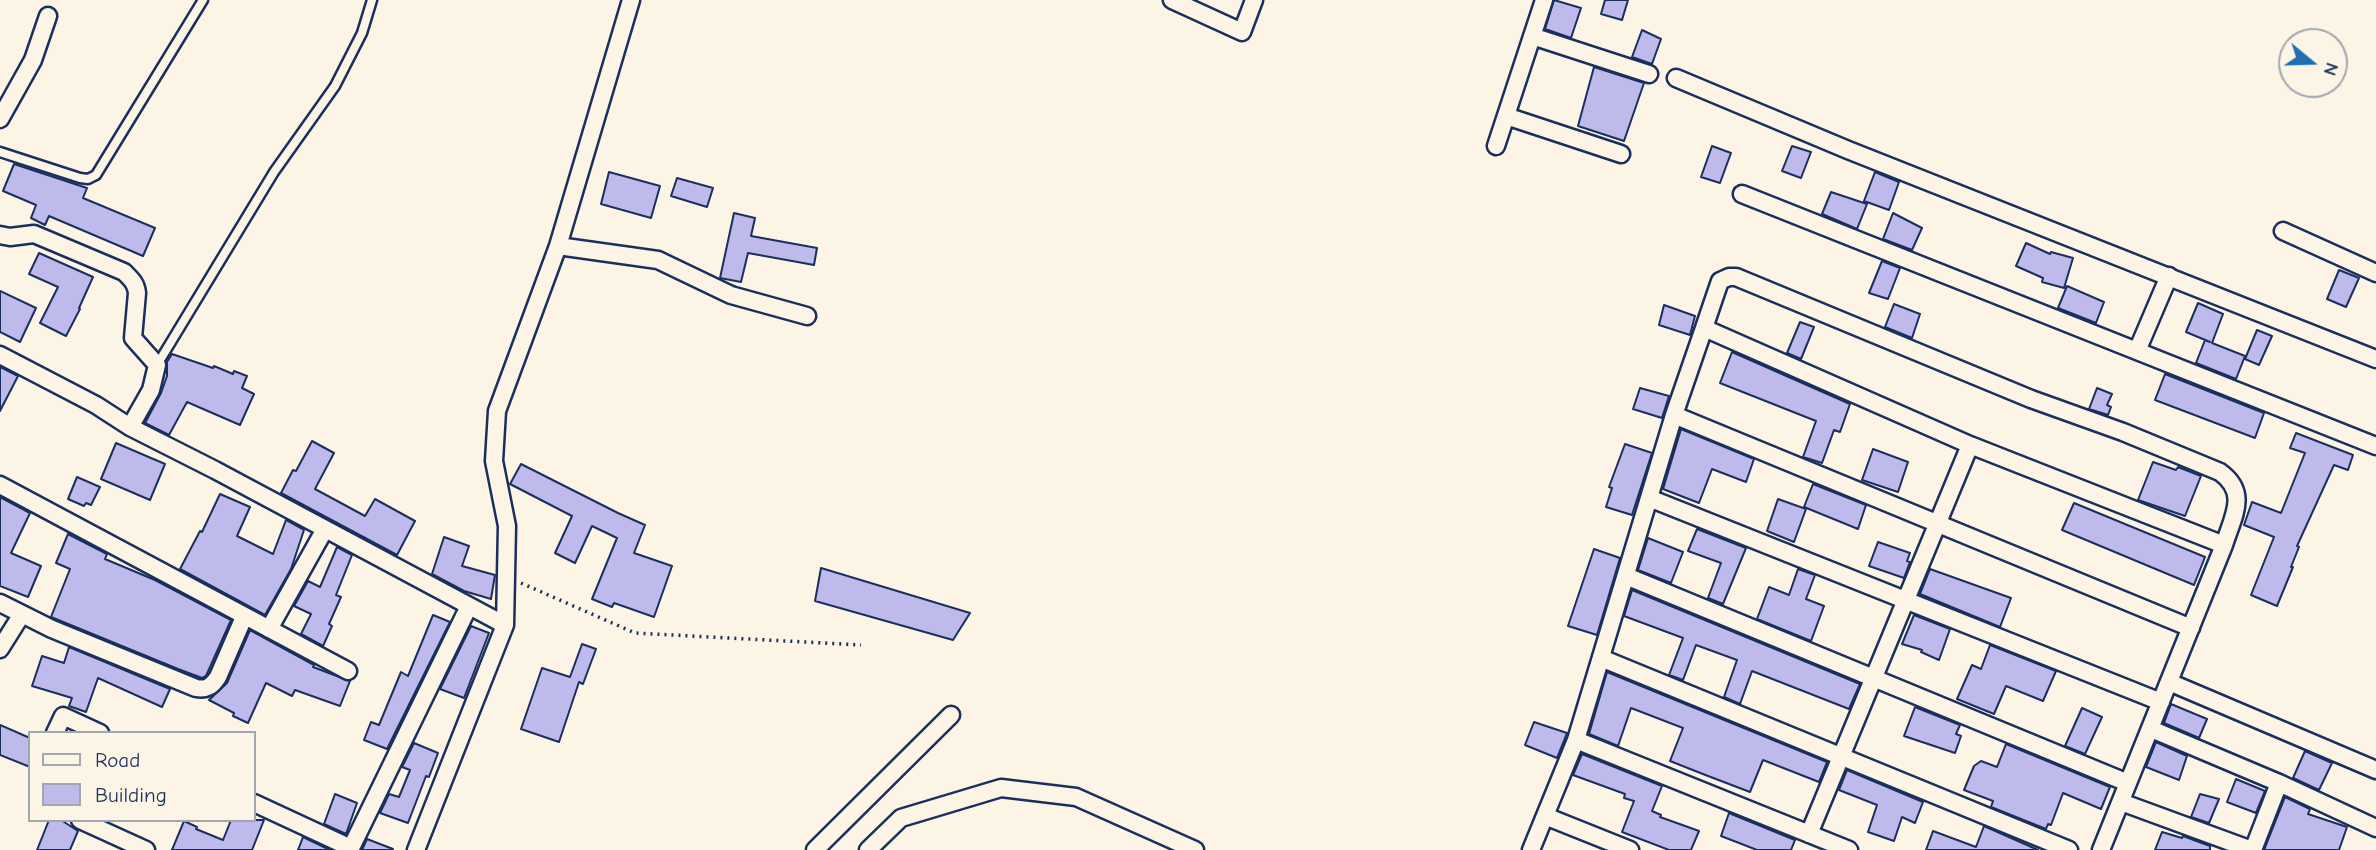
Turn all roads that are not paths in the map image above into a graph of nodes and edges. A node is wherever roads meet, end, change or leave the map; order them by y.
1 (203, 0) edge
2 (372, 0) edge
3 (631, 0) edge
4 (1172, 0) edge
5 (1254, 0) edge
6 (1544, 0) edge
7 (48, 16) dead end
8 (1532, 36) junction
9 (1649, 74) dead end
10 (1676, 78) dead end
11 (1506, 116) junction
12 (0, 119) edge
13 (1496, 146) dead end
14 (0, 152) edge
15 (1621, 154) dead end
16 (1742, 194) dead end
17 (2283, 231) dead end
18 (0, 235) edge
19 (558, 246) junction
20 (2376, 273) edge
21 (2169, 276) junction
22 (807, 316) dead end
23 (1704, 328) junction
24 (2137, 351) junction
25 (0, 355) edge
26 (2376, 359) edge
27 (157, 365) junction
28 (1674, 415) junction
29 (130, 427) junction
30 (1970, 445) junction
31 (2376, 446) edge
32 (0, 485) edge
33 (1649, 498) junction
34 (1938, 524) junction
35 (325, 528) junction
36 (2224, 545) junction
37 (1626, 576) junction
38 (1906, 600) junction
39 (0, 603) edge
40 (469, 606) junction
41 (22, 614) junction
42 (244, 617) junction
43 (505, 625) junction
44 (2191, 628) junction
45 (269, 629) junction
46 (0, 649) edge
47 (1601, 658) junction
48 (348, 671) dead end
49 (1874, 678) junction
50 (2169, 681) junction
51 (2161, 702) junction
52 (951, 715) dead end
53 (2151, 729) junction
54 (56, 731) edge
55 (96, 731) edge
56 (1576, 740) junction
57 (1841, 756) junction
58 (2376, 770) edge
59 (2128, 783) junction
60 (2279, 783) junction
61 (2121, 802) junction
62 (256, 804) edge
63 (1545, 816) junction
64 (84, 822) edge
65 (2376, 828) edge
66 (1809, 834) junction
67 (350, 849) edge
68 (146, 850) edge
69 (416, 850) edge
70 (815, 850) edge
71 (868, 850) edge
72 (1195, 850) edge
73 (1531, 850) edge
74 (1630, 850) edge
75 (1849, 850) edge
76 (2069, 850) edge
77 (2101, 850) edge
78 (2252, 850) edge

1 - 14 lane
2 - 27 lane
3 - 19 street
4 - 5 street
6 - 8 street
7 - 12 street
8 - 9 street
8 - 11 street
10 - 21 street
11 - 13 street
11 - 15 street
16 - 24 street
17 - 20 street
18 - 27 street
19 - 22 street
19 - 43 street
21 - 24 street
21 - 26 street
23 - 28 street
23 - 30 street
23 - 36 street
24 - 31 street
25 - 29 street
27 - 29 street
28 - 33 street
28 - 34 street
29 - 35 street
30 - 34 street
30 - 36 street
32 - 42 street
33 - 37 street
33 - 38 street
34 - 38 street
34 - 44 street
35 - 40 street
35 - 45 street
36 - 44 street
37 - 47 street
37 - 49 street
38 - 49 street
38 - 51 street
39 - 41 street
40 - 43 street
40 - 67 street
41 - 42 street
41 - 46 street
42 - 45 street
43 - 69 street
44 - 50 street
45 - 48 street
47 - 56 street
47 - 57 street
49 - 57 street
49 - 59 street
50 - 51 street
50 - 58 street
51 - 53 street
52 - 70 street
53 - 59 street
53 - 60 street
54 - 55 street
56 - 63 street
56 - 66 street
57 - 66 street
57 - 76 street
59 - 61 street
60 - 65 street
60 - 78 street
61 - 77 street
61 - 78 street
62 - 67 street
63 - 73 street
63 - 74 street
64 - 68 street
66 - 75 street
71 - 72 street

